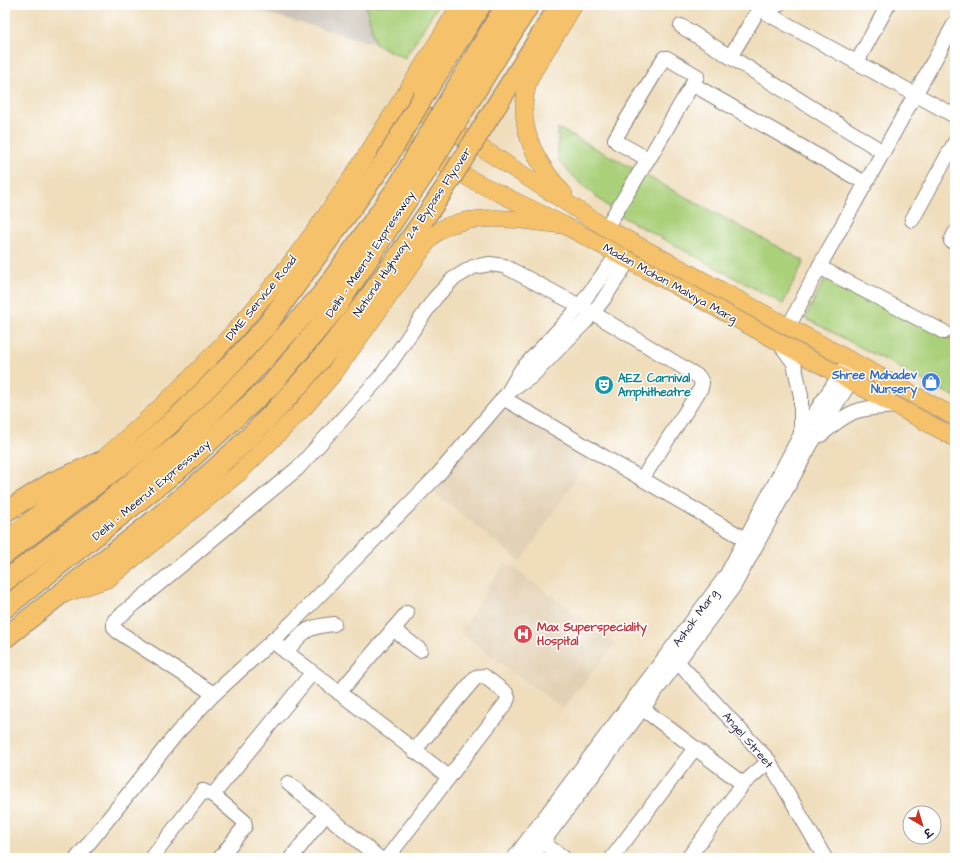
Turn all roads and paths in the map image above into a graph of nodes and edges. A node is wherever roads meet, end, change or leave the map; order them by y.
1 (460, 5) edge
2 (481, 5) edge
3 (506, 5) edge
4 (529, 5) edge
5 (560, 5) edge
6 (574, 5) edge
7 (778, 5) edge
8 (888, 5) edge
9 (759, 9) junction
10 (955, 23) edge
11 (681, 26) dead end
12 (730, 56) junction
13 (856, 62) junction
14 (692, 84) junction
15 (916, 95) junction
16 (401, 101) junction
17 (452, 112) junction
18 (955, 116) edge
19 (384, 130) junction
20 (955, 142) edge
21 (883, 152) junction
22 (648, 159) junction
23 (416, 172) junction
24 (865, 183) junction
25 (579, 211) junction
26 (912, 220) dead end
27 (564, 225) junction
28 (606, 228) junction
29 (623, 257) junction
30 (819, 267) junction
31 (580, 306) junction
32 (594, 313) junction
33 (788, 328) junction
34 (944, 332) dead end
35 (777, 341) junction
36 (856, 364) junction
37 (844, 378) junction
38 (505, 396) junction
39 (896, 406) junction
40 (955, 417) edge
41 (165, 429) junction
42 (955, 438) edge
43 (806, 439) junction
44 (98, 464) junction
45 (642, 479) junction
46 (5, 512) edge
47 (5, 541) edge
48 (751, 542) junction
49 (5, 554) edge
50 (5, 581) edge
51 (58, 596) junction
52 (5, 608) edge
53 (407, 613) dead end
54 (22, 624) junction
55 (334, 624) dead end
56 (393, 629) junction
57 (5, 638) edge
58 (272, 641) junction
59 (5, 646) edge
60 (420, 650) dead end
61 (286, 652) junction
62 (673, 657) junction
63 (312, 673) junction
64 (339, 693) junction
65 (214, 694) junction
66 (643, 708) junction
67 (695, 748) junction
68 (414, 751) junction
69 (769, 761) junction
70 (449, 777) junction
71 (288, 783) dead end
72 (744, 784) junction
73 (213, 796) junction
74 (326, 814) junction
75 (537, 838) junction
76 (820, 855) edge
77 (79, 858) edge
78 (152, 858) edge
79 (220, 858) edge
80 (291, 858) edge
81 (379, 858) edge
82 (387, 858) edge
83 (514, 858) edge
84 (531, 858) edge
85 (564, 858) edge
86 (612, 858) edge
87 (688, 858) edge

1 - 16 main road, DME Service Road
2 - 41 highway, bridge
3 - 17 highway, Delhi - Meerut Expressway
4 - 17 highway, Delhi - Meerut Expressway
5 - 51 highway, National Highway 24 Bypass Flyover, bridge
6 - 25 main road
7 - 9 street
8 - 13 street
9 - 12 street
9 - 13 street
10 - 15 street
11 - 12 street
12 - 21 street
13 - 15 street
14 - 22 street
14 - 22 street
14 - 24 street
15 - 18 street
15 - 21 street
16 - 19 main road, DME Service Road
16 - 25 main road, Madan Mohan Malviya Marg
17 - 23 highway, Delhi - Meerut Expressway, bridge
19 - 27 main road, Madan Mohan Malviya Marg
19 - 44 main road, DME Service Road
20 - 26 street
21 - 24 street
22 - 28 street
23 - 50 highway, Delhi - Meerut Expressway
23 - 52 highway, Delhi - Meerut Expressway
24 - 30 street
25 - 28 main road, Madan Mohan Malviya Marg
27 - 29 main road, Madan Mohan Malviya Marg
27 - 51 main road
28 - 33 main road, Madan Mohan Malviya Marg
29 - 31 street
29 - 32 street
29 - 35 main road, Madan Mohan Malviya Marg
30 - 33 street
30 - 34 street
31 - 32 street
31 - 38 street
31 - 65 street
32 - 38 street
32 - 45 street
33 - 36 main road, Madan Mohan Malviya Marg
35 - 37 main road, Madan Mohan Malviya Marg
35 - 43 street
36 - 37 street, Ashok Marg
36 - 40 main road, Madan Mohan Malviya Marg
37 - 39 main road, Madan Mohan Malviya Marg
37 - 43 street, Ashok Marg
38 - 45 street
38 - 58 street
39 - 42 main road, Madan Mohan Malviya Marg
39 - 43 street
41 - 44 highway
41 - 49 highway
43 - 48 street, Ashok Marg
44 - 46 highway
44 - 47 main road, DME Service Road
45 - 48 street
48 - 62 street, Ashok Marg
51 - 54 highway, National Highway 24 Bypass Flyover
53 - 56 street
54 - 57 highway
54 - 59 highway
55 - 61 street
56 - 60 street
56 - 64 street
58 - 61 street
58 - 65 street
61 - 63 street
62 - 66 street, Ashok Marg
62 - 69 street, Angel Street
62 - 75 street, Ashok Marg
63 - 64 street
63 - 73 street
64 - 68 street
65 - 77 street
66 - 67 street
66 - 75 street, Ashok Marg
67 - 72 street
67 - 86 street
68 - 70 street
68 - 70 street
69 - 72 street
69 - 76 street, Angel Street
70 - 82 street
71 - 74 street
72 - 87 street
73 - 78 street
73 - 79 street
74 - 80 street
74 - 81 street
75 - 83 street, Ashok Marg
75 - 84 street, Ashok Marg
75 - 85 street

